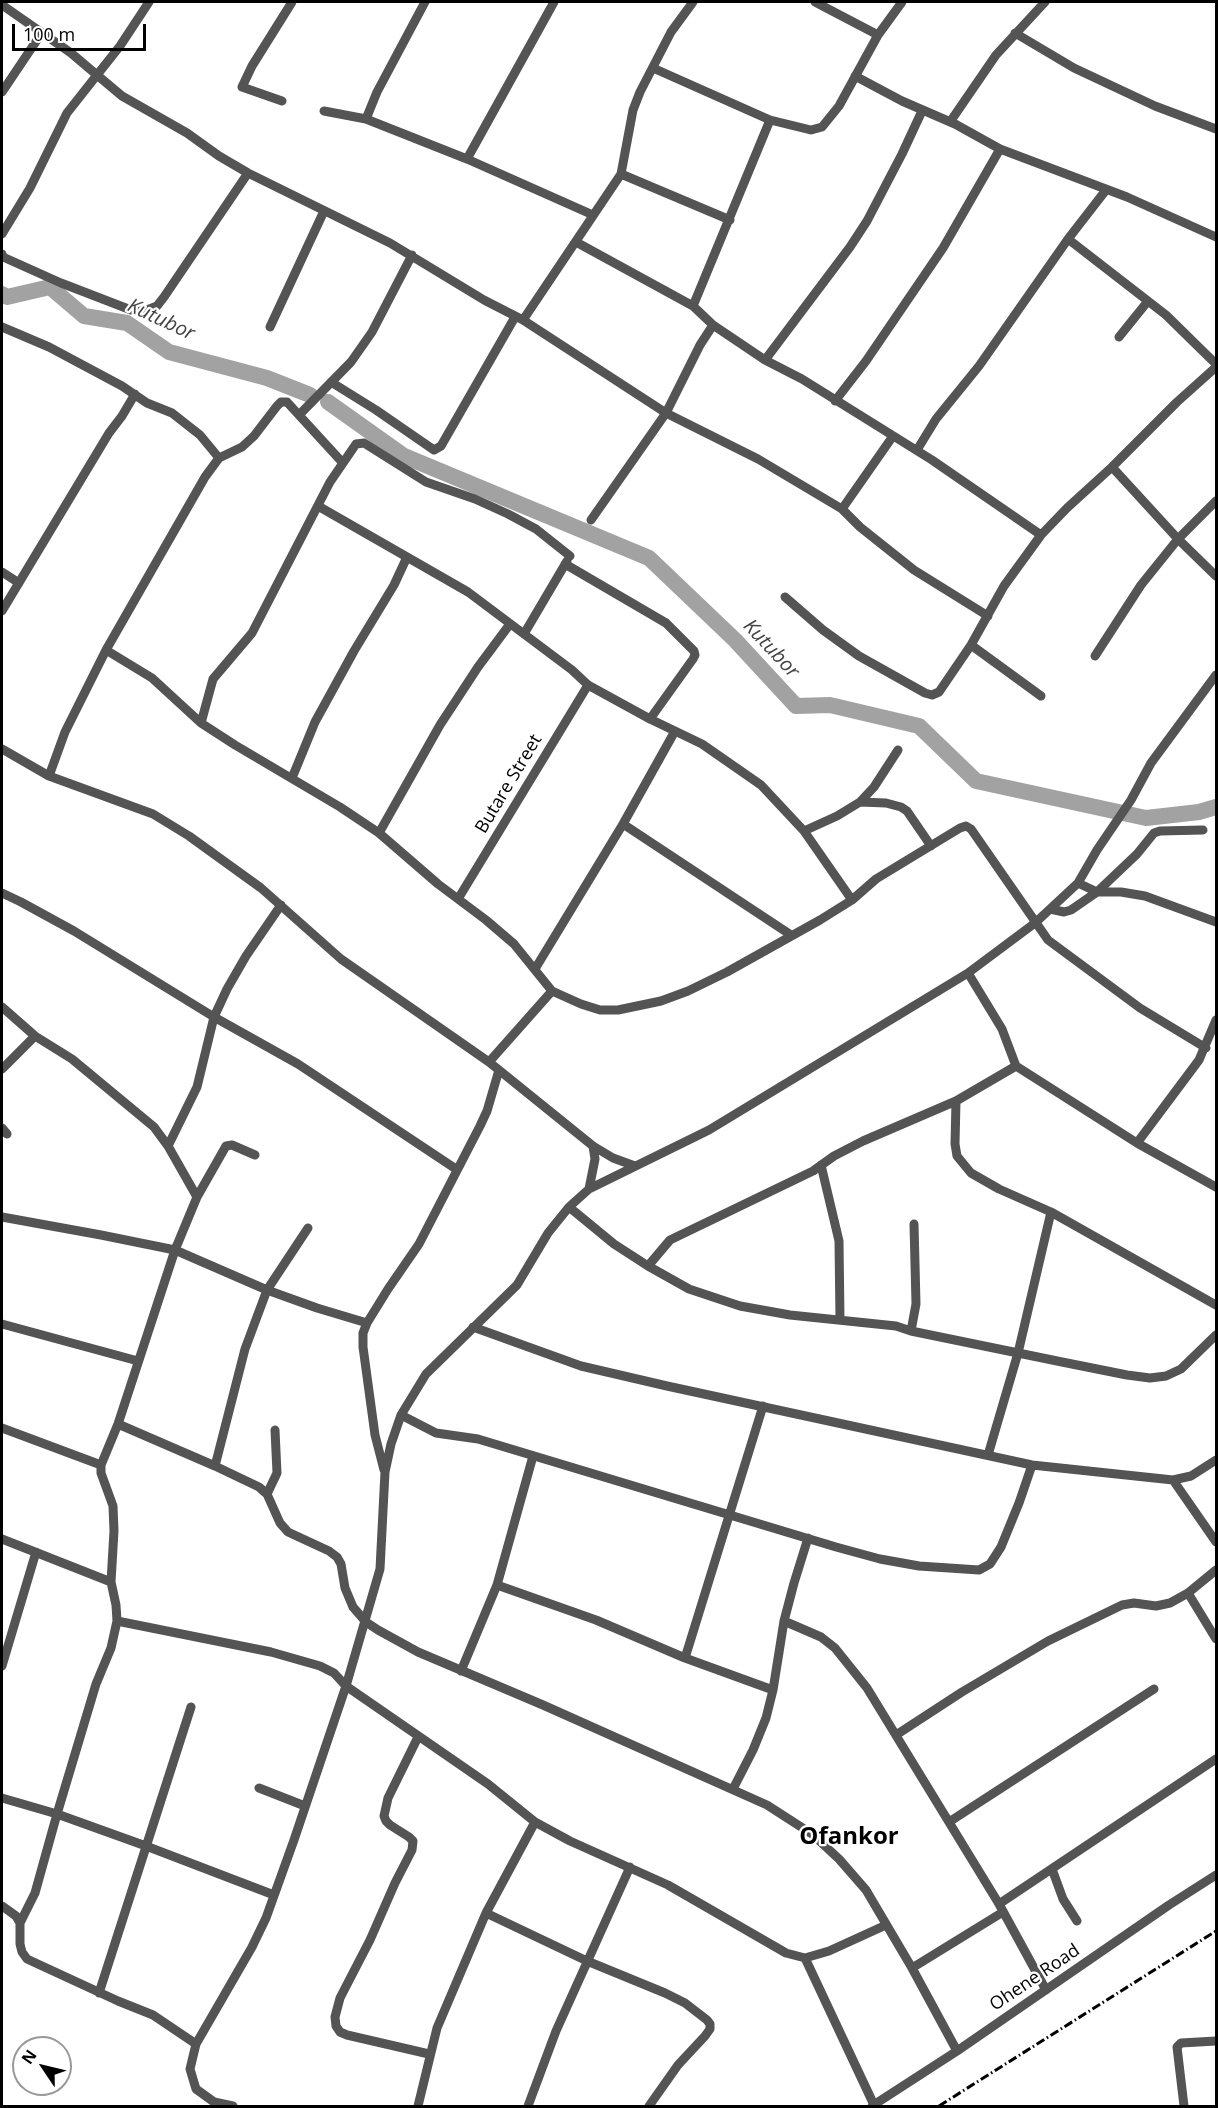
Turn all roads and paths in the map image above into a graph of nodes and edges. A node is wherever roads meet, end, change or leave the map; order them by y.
1 (149, 2) edge
2 (292, 2) edge
3 (425, 2) edge
4 (554, 2) edge
5 (693, 2) edge
6 (815, 2) edge
7 (902, 2) edge
8 (1045, 2) edge
9 (2, 5) edge
10 (1015, 33) junction
11 (41, 34) junction
12 (878, 35) junction
13 (653, 68) junction
14 (97, 75) junction
15 (855, 76) junction
16 (2, 92) edge
17 (282, 101) dead end
18 (324, 111) dead end
19 (922, 111) junction
20 (366, 119) junction
21 (770, 120) junction
22 (950, 122) junction
23 (1216, 129) edge
24 (1000, 148) junction
25 (467, 159) junction
26 (248, 173) junction
27 (621, 174) junction
28 (1106, 190) junction
29 (324, 211) junction
30 (593, 215) junction
31 (730, 220) junction
32 (2, 234) edge
33 (1216, 237) edge
34 (1068, 239) junction
35 (576, 242) junction
36 (2, 254) edge
37 (412, 255) junction
38 (1148, 301) junction
39 (693, 306) junction
40 (519, 319) junction
41 (712, 325) junction
42 (2, 327) edge
43 (270, 327) dead end
44 (1119, 337) dead end
45 (765, 360) junction
46 (1216, 366) edge
47 (330, 382) junction
48 (135, 394) junction
49 (835, 401) junction
50 (666, 412) junction
51 (299, 415) junction
52 (893, 436) junction
53 (917, 450) junction
54 (219, 458) junction
55 (342, 462) junction
56 (1112, 467) junction
57 (1216, 501) edge
58 (318, 506) junction
59 (842, 509) junction
60 (591, 520) dead end
61 (1041, 535) junction
62 (1178, 539) junction
63 (407, 557) junction
64 (569, 557) junction
65 (2, 572) edge
66 (1216, 576) edge
67 (19, 583) junction
68 (785, 597) dead end
69 (2, 611) edge
70 (988, 616) junction
71 (510, 624) junction
72 (524, 634) junction
73 (971, 645) junction
74 (106, 650) junction
75 (1095, 656) dead end
76 (1216, 675) edge
77 (588, 685) junction
78 (1041, 696) dead end
79 (650, 719) junction
80 (201, 723) junction
81 (675, 731) junction
82 (2, 749) edge
83 (898, 750) dead end
84 (49, 776) junction
85 (292, 778) junction
86 (860, 802) junction
87 (624, 824) junction
88 (1203, 830) dead end
89 (804, 831) junction
90 (379, 833) junction
91 (931, 846) junction
92 (1078, 883) junction
93 (1097, 892) junction
94 (2, 893) edge
95 (458, 899) junction
96 (852, 900) junction
97 (281, 905) junction
98 (1050, 909) junction
99 (1035, 922) junction
100 (1216, 922) edge
101 (791, 935) junction
102 (535, 969) junction
103 (968, 973) junction
104 (552, 991) junction
105 (2, 1007) edge
106 (214, 1017) junction
107 (1216, 1020) edge
108 (35, 1036) junction
109 (1206, 1048) junction
110 (489, 1062) junction
111 (1016, 1066) junction
112 (2, 1069) edge
113 (499, 1070) junction
114 (956, 1101) junction
115 (1137, 1143) junction
116 (168, 1146) junction
117 (593, 1146) junction
118 (255, 1155) dead end
119 (821, 1165) junction
120 (635, 1166) junction
121 (456, 1169) junction
122 (1216, 1187) edge
123 (589, 1190) junction
124 (197, 1197) junction
125 (569, 1207) junction
126 (1051, 1212) junction
127 (2, 1217) edge
128 (914, 1224) dead end
129 (308, 1228) dead end
130 (175, 1250) junction
131 (648, 1266) junction
132 (267, 1290) junction
133 (1216, 1305) edge
134 (840, 1320) junction
135 (367, 1323) junction
136 (2, 1324) edge
137 (473, 1327) junction
138 (911, 1331) junction
139 (1216, 1335) edge
140 (1018, 1353) junction
141 (138, 1361) junction
142 (763, 1406) junction
143 (401, 1416) junction
144 (118, 1424) junction
145 (2, 1428) edge
146 (275, 1430) dead end
147 (988, 1455) junction
148 (533, 1456) junction
149 (1216, 1460) edge
150 (1032, 1465) junction
151 (101, 1466) junction
152 (215, 1466) junction
153 (384, 1472) junction
154 (1173, 1480) junction
155 (267, 1494) junction
156 (730, 1514) junction
157 (808, 1538) junction
158 (2, 1539) edge
159 (1216, 1542) edge
160 (36, 1552) junction
161 (1216, 1570) edge
162 (111, 1582) junction
163 (497, 1585) junction
164 (1188, 1593) junction
165 (117, 1621) junction
166 (366, 1622) junction
167 (784, 1622) junction
168 (1216, 1639) edge
169 (685, 1658) junction
170 (2, 1665) edge
171 (461, 1671) junction
172 (346, 1686) junction
173 (1154, 1689) dead end
174 (773, 1690) junction
175 (191, 1707) dead end
176 (896, 1735) junction
177 (418, 1737) junction
178 (1216, 1759) edge
179 (259, 1788) dead end
180 (733, 1790) junction
181 (2, 1797) edge
182 (305, 1806) junction
183 (57, 1815) junction
184 (535, 1822) junction
185 (950, 1822) junction
186 (146, 1846) junction
187 (630, 1867) junction
188 (1052, 1869) junction
189 (1216, 1875) edge
190 (274, 1895) junction
191 (2, 1906) edge
192 (1001, 1908) junction
193 (486, 1913) junction
194 (1077, 1921) dead end
195 (20, 1923) junction
196 (886, 1925) junction
197 (805, 1958) junction
198 (587, 1961) junction
199 (912, 1968) junction
200 (1046, 1990) junction
201 (99, 1993) junction
202 (1216, 2041) edge
203 (196, 2044) junction
204 (957, 2051) junction
205 (429, 2054) junction
206 (233, 2106) edge
207 (418, 2106) edge
208 (528, 2106) edge
209 (650, 2106) edge
210 (873, 2106) edge
211 (1184, 2106) edge

1 - 14 street
2 - 17 street
3 - 20 street
4 - 25 street
5 - 13 street
6 - 12 street
7 - 12 street
8 - 10 street
9 - 11 street
10 - 22 street
10 - 23 street
11 - 14 street
11 - 16 street
12 - 15 street
13 - 21 street
13 - 27 street
14 - 26 street
14 - 32 street
15 - 19 street
15 - 21 street
18 - 20 street
19 - 22 street
19 - 45 street
20 - 25 street
21 - 31 street
22 - 24 street
24 - 28 street
24 - 49 street
25 - 30 street
26 - 29 street
26 - 36 street
27 - 30 street
27 - 31 street
28 - 33 street
28 - 34 street
29 - 37 street
29 - 43 street
30 - 35 street
31 - 39 street
34 - 38 street
34 - 53 street
35 - 39 street
35 - 40 street
37 - 40 street
37 - 47 street
38 - 44 street
38 - 46 street
39 - 41 street
40 - 47 street
40 - 50 street
41 - 45 street
41 - 50 street
42 - 48 street
45 - 49 street
46 - 56 street
47 - 51 street
48 - 54 street
48 - 67 street
49 - 52 street
50 - 59 street
50 - 60 street
51 - 54 street
51 - 55 street
52 - 53 street
52 - 59 street
53 - 61 street
54 - 74 street
55 - 58 street
55 - 64 street
56 - 61 street
56 - 62 street
57 - 62 street
58 - 63 street
58 - 80 street
59 - 70 street
61 - 70 street
62 - 66 street
62 - 75 street
63 - 71 street
63 - 85 street
64 - 72 street
64 - 79 street
65 - 67 street
67 - 69 street
68 - 73 street
70 - 73 street
71 - 72 street
71 - 90 street
72 - 77 street
73 - 78 street
74 - 80 street
74 - 84 street
76 - 92 street
77 - 79 street
77 - 95 street, Butare Street
79 - 81 street
80 - 85 street
81 - 87 street
81 - 89 street
82 - 84 street
83 - 86 street
84 - 97 street
85 - 90 street
86 - 89 street
86 - 91 street
87 - 101 street
87 - 102 street
88 - 93 street
89 - 96 street
90 - 95 street
91 - 96 street
91 - 99 street
92 - 93 street
92 - 98 street
93 - 98 street
93 - 100 street
94 - 106 street
95 - 102 street
96 - 101 street
97 - 106 street
97 - 110 street
98 - 99 street
99 - 103 street
99 - 109 street
101 - 104 street
102 - 104 street
103 - 111 street
103 - 120 street
104 - 110 street
105 - 108 street
106 - 116 street
106 - 121 street
107 - 109 street
108 - 112 street
108 - 116 street
109 - 115 street
110 - 113 street
111 - 114 street
111 - 115 street
113 - 117 street
113 - 121 street
114 - 119 street
114 - 126 street
115 - 122 street
116 - 124 street
117 - 120 street
117 - 123 street
118 - 124 street
119 - 131 street
119 - 134 street
120 - 123 street
121 - 135 street
123 - 125 street
124 - 130 street
125 - 131 street
125 - 137 street
126 - 133 street
126 - 140 street
127 - 130 street
128 - 138 street
129 - 132 street
130 - 132 street
130 - 141 street
131 - 134 street
132 - 135 street
132 - 152 street
134 - 138 street
135 - 153 street
136 - 141 street
137 - 142 street
137 - 143 street
138 - 140 street
139 - 140 street
140 - 147 street
141 - 144 street
142 - 147 street
142 - 156 street
143 - 148 street
143 - 153 street
144 - 151 street
144 - 152 street
145 - 151 street
146 - 155 street
147 - 150 street
148 - 156 street
148 - 163 street
149 - 154 street
150 - 154 street
150 - 157 street
151 - 162 street
152 - 155 street
153 - 166 street
154 - 159 street
155 - 166 street
156 - 157 street
156 - 169 street
157 - 167 street
158 - 160 street
160 - 162 street
160 - 170 street
161 - 164 street
162 - 165 street
163 - 169 street
163 - 171 street
164 - 168 street
164 - 176 street
165 - 172 street
165 - 183 street
166 - 171 street
166 - 172 street
167 - 174 street
167 - 176 street
169 - 174 street
171 - 180 street
172 - 177 street
172 - 182 street
173 - 185 street
174 - 180 street
175 - 186 street
176 - 185 street
177 - 184 street
177 - 205 street
178 - 188 street
179 - 182 street
180 - 196 street
181 - 183 street
182 - 190 street
183 - 186 street
183 - 195 street
184 - 187 street
184 - 193 street
185 - 192 street
186 - 190 street
186 - 201 street
187 - 197 street
187 - 198 street
188 - 192 street
188 - 194 street
189 - 200 street, Ohene Road
190 - 203 street
191 - 195 street
192 - 199 street
192 - 200 street
193 - 198 street
193 - 205 street
195 - 201 street
196 - 197 street
196 - 199 street
197 - 210 street
198 - 208 street
198 - 209 street
199 - 204 street
200 - 204 street, Ohene Road
201 - 203 street
202 - 211 street
203 - 206 street
204 - 210 street, Ohene Road
205 - 207 street

